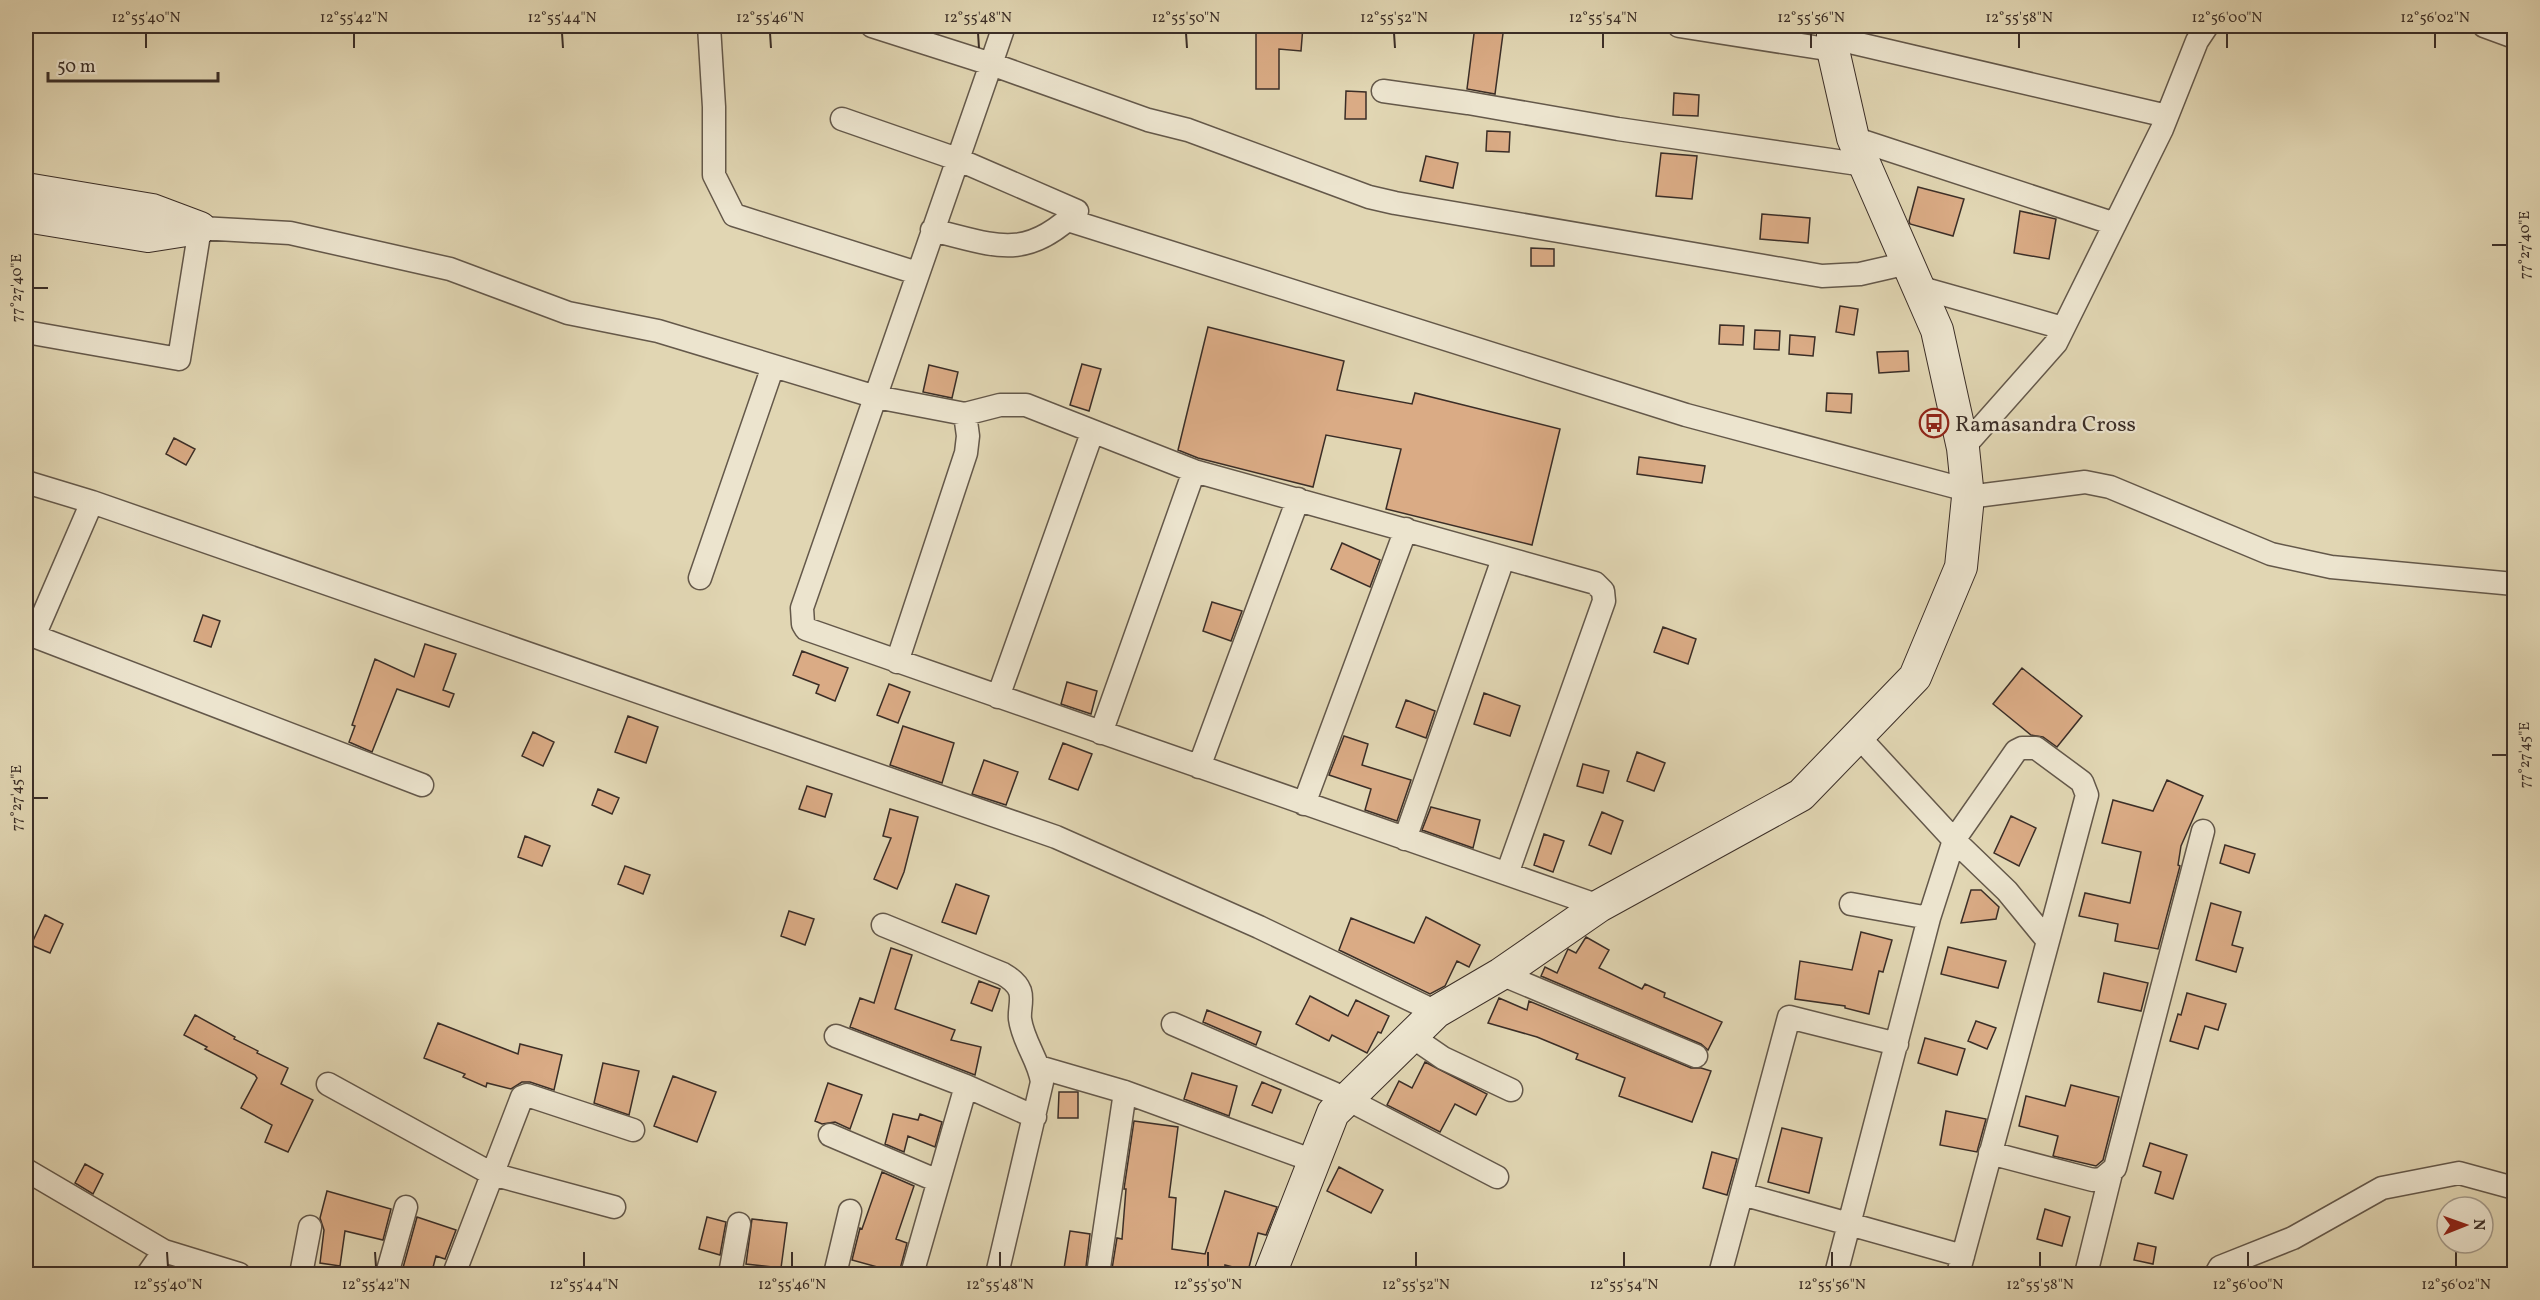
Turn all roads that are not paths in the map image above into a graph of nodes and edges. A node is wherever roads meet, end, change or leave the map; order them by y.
1 (709, 26) edge
2 (872, 26) edge
3 (1004, 26) edge
4 (1680, 26) edge
5 (2207, 26) edge
6 (2484, 26) edge
7 (2514, 37) edge
8 (1833, 38) edge
9 (991, 64) junction
10 (1383, 90) dead end
11 (2167, 116) junction
12 (842, 119) dead end
13 (1859, 152) junction
14 (957, 159) junction
15 (26, 189) edge
16 (26, 216) edge
17 (1068, 220) junction
18 (2115, 224) junction
19 (200, 228) junction
20 (932, 230) junction
21 (917, 273) junction
22 (1913, 275) junction
23 (2063, 328) junction
24 (26, 332) edge
25 (773, 366) junction
26 (876, 397) junction
27 (965, 414) junction
28 (1092, 433) junction
29 (1963, 448) junction
30 (1194, 471) junction
31 (26, 482) edge
32 (1968, 494) junction
33 (1298, 499) junction
34 (92, 502) junction
35 (1406, 529) junction
36 (1503, 559) junction
37 (700, 578) dead end
38 (2514, 584) edge
39 (30, 635) edge
40 (897, 662) junction
41 (998, 698) junction
42 (1101, 733) junction
43 (1858, 736) junction
44 (1199, 767) junction
45 (422, 785) dead end
46 (1304, 804) junction
47 (2203, 831) dead end
48 (1406, 839) junction
49 (1954, 840) junction
50 (1507, 874) junction
51 (1851, 904) dead end
52 (1599, 906) junction
53 (1929, 918) junction
54 (883, 925) dead end
55 (2048, 941) junction
56 (1502, 974) junction
57 (1436, 1012) junction
58 (1173, 1024) dead end
59 (836, 1036) dead end
60 (1411, 1036) junction
61 (1897, 1044) junction
62 (1696, 1056) dead end
63 (1040, 1067) junction
64 (328, 1084) dead end
65 (966, 1086) junction
66 (1511, 1090) dead end
67 (1125, 1092) junction
68 (1347, 1099) junction
69 (1035, 1117) junction
70 (633, 1130) dead end
71 (830, 1135) dead end
72 (1990, 1153) junction
73 (1314, 1161) junction
74 (26, 1170) edge
75 (2111, 1173) junction
76 (492, 1174) junction
77 (1497, 1177) dead end
78 (938, 1181) junction
79 (2514, 1188) edge
80 (1742, 1194) junction
81 (406, 1207) dead end
82 (614, 1207) dead end
83 (849, 1211) dead end
84 (739, 1224) dead end
85 (1850, 1224) junction
86 (310, 1227) dead end
87 (164, 1251) junction
88 (1960, 1265) edge
89 (148, 1275) edge
90 (239, 1275) edge
91 (301, 1275) edge
92 (387, 1275) edge
93 (454, 1275) edge
94 (730, 1275) edge
95 (835, 1275) edge
96 (912, 1275) edge
97 (997, 1275) edge
98 (1098, 1275) edge
99 (1270, 1275) edge
100 (1720, 1275) edge
101 (1836, 1275) edge
102 (2086, 1275) edge
103 (2216, 1275) edge

1 - 21 street
2 - 9 street
3 - 9 street
4 - 8 street
5 - 11 street
6 - 7 street
8 - 11 street
8 - 13 main road
9 - 14 street
9 - 22 street
10 - 13 street
11 - 18 street
12 - 14 street
13 - 18 street
13 - 22 main road
14 - 17 street
14 - 20 street
15 - 19 main road
16 - 19 main road
17 - 20 street
17 - 32 street
18 - 23 street
19 - 24 street
19 - 25 street
20 - 21 street
21 - 26 street
22 - 23 street
22 - 29 main road
23 - 29 street
25 - 26 street
25 - 37 street
26 - 27 street
26 - 40 street
27 - 28 street
27 - 40 street
28 - 30 street
28 - 41 street
29 - 32 main road
30 - 33 street
30 - 42 street
31 - 34 street
32 - 38 street
32 - 43 main road
33 - 35 street
33 - 44 street
34 - 39 street
34 - 57 street
35 - 36 street
35 - 46 street
36 - 48 street
36 - 50 street
39 - 45 street
40 - 41 street
41 - 42 street
42 - 44 street
43 - 49 street
43 - 52 main road
44 - 46 street
46 - 48 street
47 - 75 street
48 - 50 street
49 - 53 street
49 - 55 street
49 - 55 street
50 - 52 street
51 - 53 street
52 - 56 main road
53 - 61 street
54 - 63 street
55 - 72 street
56 - 57 main road
56 - 62 street
57 - 60 main road
58 - 68 street
59 - 65 street
60 - 66 street
60 - 68 main road
61 - 80 street
61 - 85 street
63 - 67 street
63 - 69 street
64 - 76 street
65 - 69 street
65 - 78 street
67 - 73 street
67 - 98 street
68 - 73 main road
68 - 77 street
69 - 97 street
70 - 76 street
71 - 78 street
72 - 75 street
72 - 88 street
73 - 99 main road
74 - 87 street
75 - 102 street
76 - 82 street
76 - 93 street
78 - 96 street
79 - 103 street
80 - 85 street
80 - 100 street
81 - 92 street
83 - 95 street
84 - 94 street
85 - 88 street
85 - 101 street
86 - 91 street
87 - 89 street
87 - 90 street

